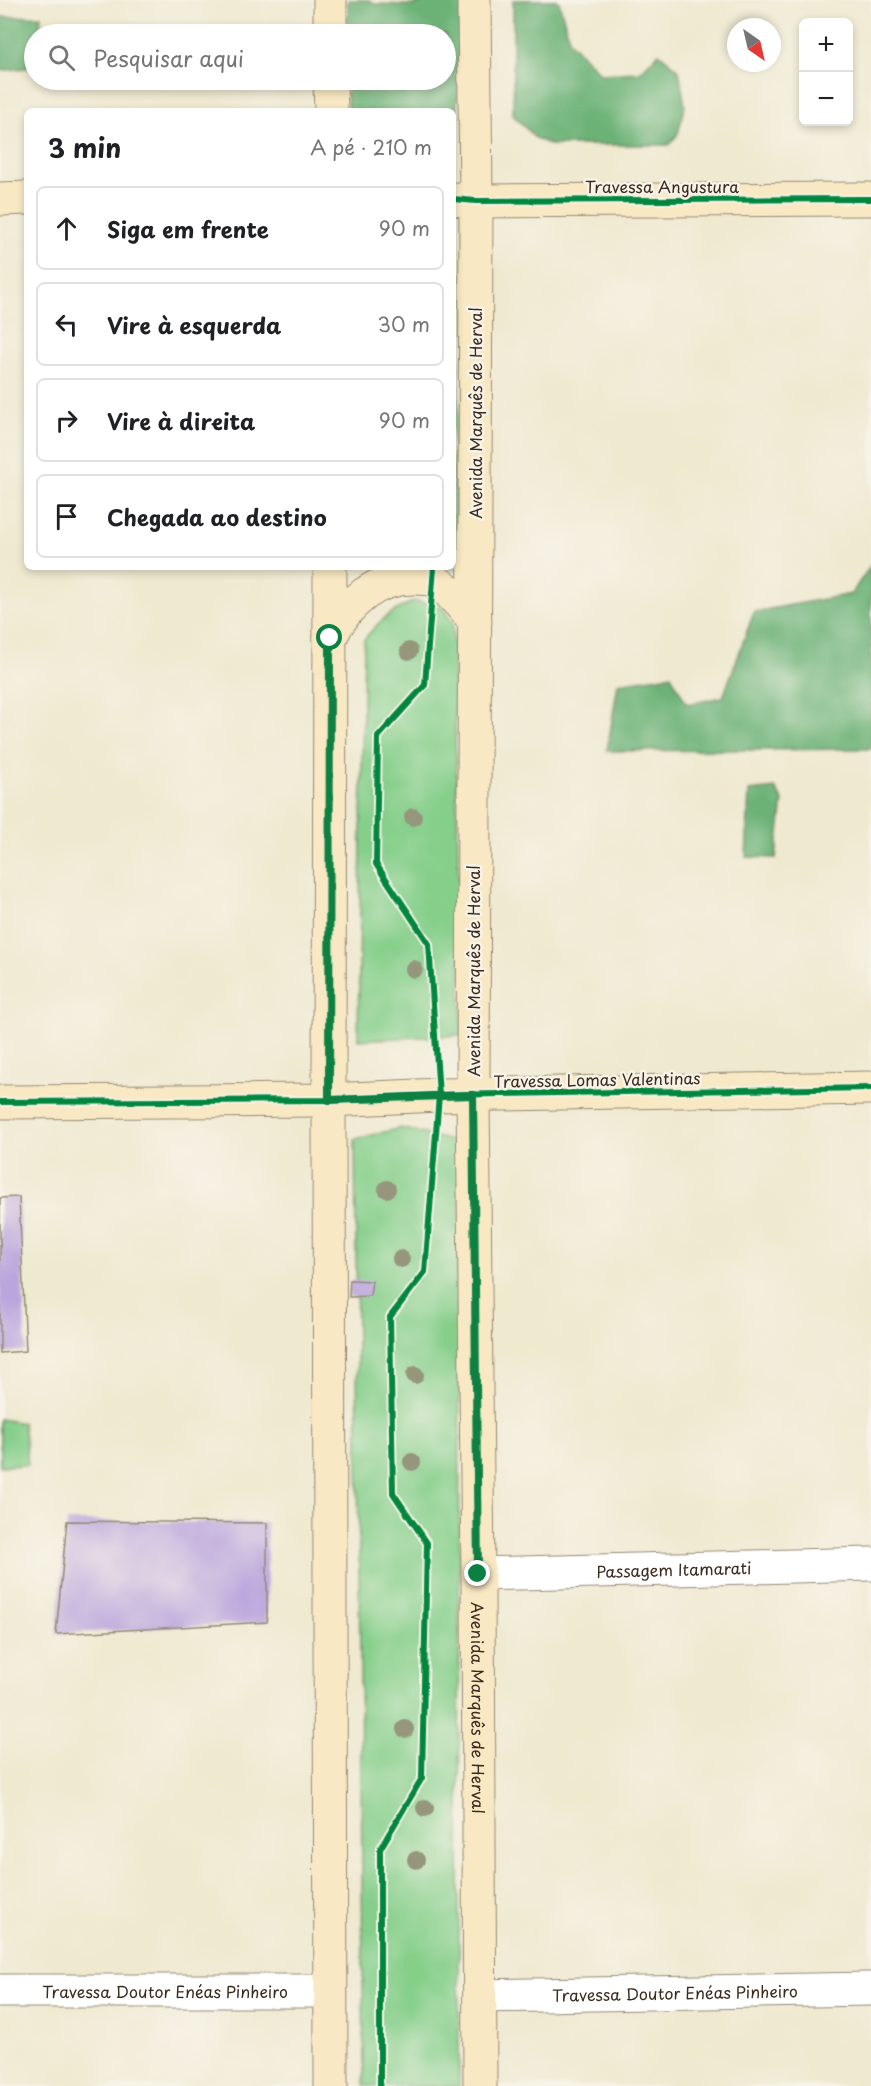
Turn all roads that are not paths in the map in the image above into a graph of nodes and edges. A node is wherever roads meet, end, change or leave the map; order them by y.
1 (330, 0) edge
2 (474, 0) edge
3 (330, 24) edge
4 (330, 90) edge
5 (331, 108) edge
6 (24, 198) edge
7 (0, 199) edge
8 (871, 199) edge
9 (465, 200) edge
10 (330, 570) edge
11 (475, 621) junction
12 (330, 638) junction
13 (871, 1088) edge
14 (473, 1095) junction
15 (329, 1100) junction
16 (0, 1102) edge
17 (871, 1564) edge
18 (478, 1574) junction
19 (871, 1989) edge
20 (0, 1991) edge
21 (330, 1991) junction
22 (480, 1996) junction
23 (331, 2086) edge
24 (480, 2086) edge

1 - 3 main road
2 - 9 main road, Avenida Marquês de Herval
4 - 5 main road
6 - 7 main road
8 - 9 main road, Travessa Angustura
9 - 11 main road, Avenida Marquês de Herval
10 - 12 main road
11 - 12 main road
11 - 14 main road, Avenida Marquês de Herval
12 - 15 main road
13 - 14 main road, Travessa Lomas Valentinas
14 - 15 main road, Travessa Lomas Valentinas
14 - 18 main road, Avenida Marquês de Herval
15 - 16 main road, Travessa Lomas Valentinas
15 - 21 main road
17 - 18 street, Passagem Itamarati
18 - 22 main road, Avenida Marquês de Herval
19 - 22 street, Travessa Doutor Enéas Pinheiro
20 - 21 street, Travessa Doutor Enéas Pinheiro
21 - 23 main road
22 - 24 main road, Avenida Marquês de Herval

